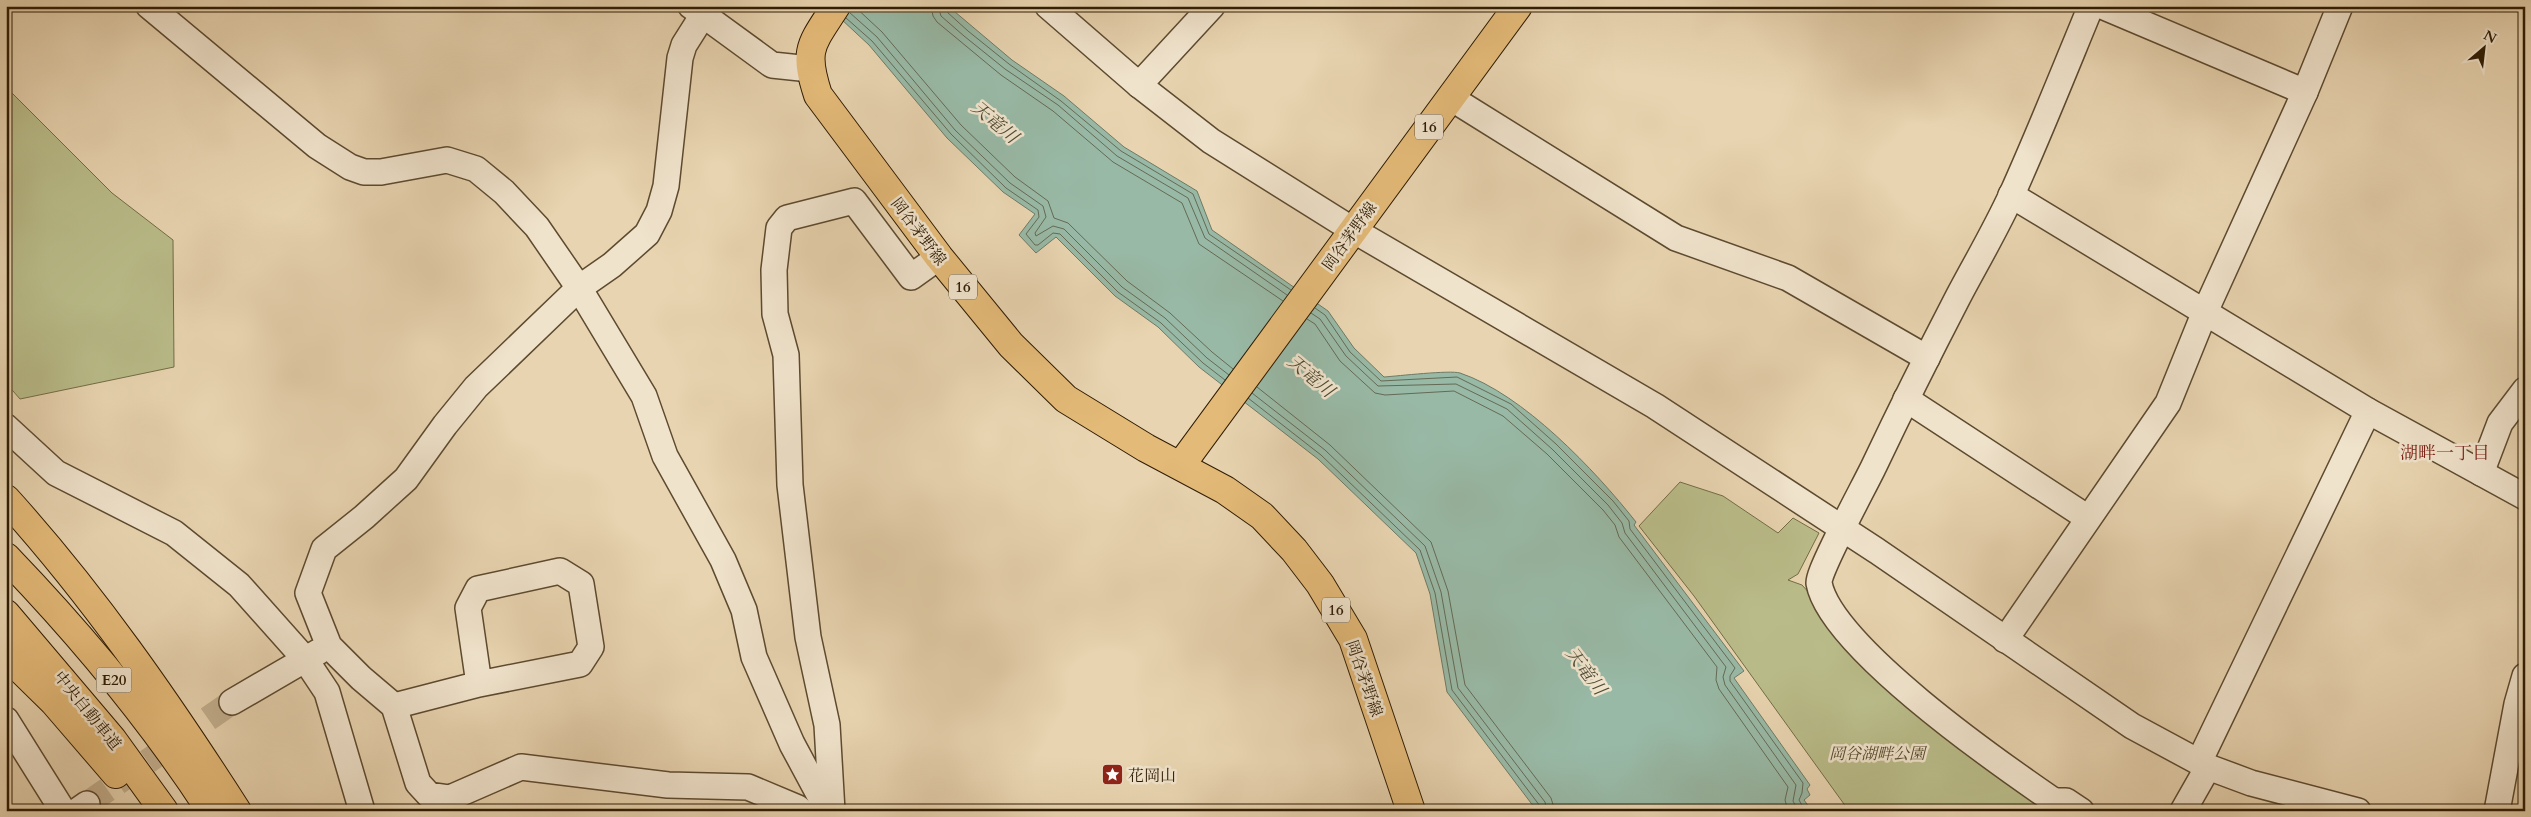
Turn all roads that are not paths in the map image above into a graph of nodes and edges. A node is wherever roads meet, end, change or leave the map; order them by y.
1 (150, 6) edge
2 (836, 6) edge
3 (1048, 6) edge
4 (1212, 6) edge
5 (1518, 6) edge
6 (2091, 6) edge
7 (2102, 6) edge
8 (2340, 6) edge
9 (697, 10) edge
10 (810, 60) junction
11 (1139, 85) junction
12 (2305, 92) junction
13 (1451, 98) junction
14 (2011, 195) junction
15 (1347, 239) junction
16 (938, 257) junction
17 (579, 288) junction
18 (2204, 314) junction
19 (1926, 358) junction
20 (2525, 390) edge
21 (1906, 399) junction
22 (2368, 411) junction
23 (6, 427) edge
24 (1181, 465) junction
25 (2481, 473) junction
26 (2525, 497) edge
27 (6, 499) edge
28 (2088, 518) junction
29 (1843, 530) junction
30 (6, 557) edge
31 (6, 614) edge
32 (2005, 640) junction
33 (329, 646) junction
34 (6, 655) edge
35 (305, 659) junction
36 (2525, 676) edge
37 (479, 684) junction
38 (232, 702) tunnel mouth
39 (394, 706) junction
40 (6, 720) edge
41 (2204, 764) junction
42 (2056, 806) edge
43 (63, 811) edge
44 (145, 811) edge
45 (164, 811) edge
46 (211, 811) edge
47 (237, 811) edge
48 (362, 811) edge
49 (801, 811) edge
50 (828, 811) edge
51 (832, 811) edge
52 (1411, 811) edge
53 (2080, 811) edge
54 (2183, 811) edge
55 (2358, 811) edge
56 (2497, 811) edge

1 - 17 street
2 - 10 main road
3 - 11 street
4 - 11 street
5 - 13 main road, 岡谷茅野線 / 16
6 - 14 street
7 - 12 street
8 - 12 street
9 - 10 street
9 - 17 street
10 - 16 main road, 岡谷茅野線 / 16
11 - 15 street
12 - 18 street
13 - 15 main road, 岡谷茅野線 / 16
13 - 19 street
14 - 18 street
14 - 19 street
15 - 24 main road, 岡谷茅野線 / 16
15 - 29 street
16 - 24 main road, 岡谷茅野線 / 16
16 - 51 street
17 - 33 street
17 - 50 street
18 - 22 street
18 - 28 street
19 - 21 street
20 - 25 street
21 - 28 street
21 - 29 street
22 - 25 street
22 - 41 street
23 - 35 street
24 - 52 main road, 岡谷茅野線 / 16
25 - 26 street
27 - 47 main road
28 - 32 street
29 - 32 street
29 - 42 street
30 - 46 main road, E20
31 - 45 main road, 中央自動車道 / E20
32 - 41 street
33 - 35 street
33 - 39 street
34 - 44 main road
35 - 38 street
35 - 48 street
36 - 56 street
37 - 37 street
37 - 39 street
39 - 49 street
40 - 43 street
41 - 54 street
41 - 55 street
42 - 53 street

